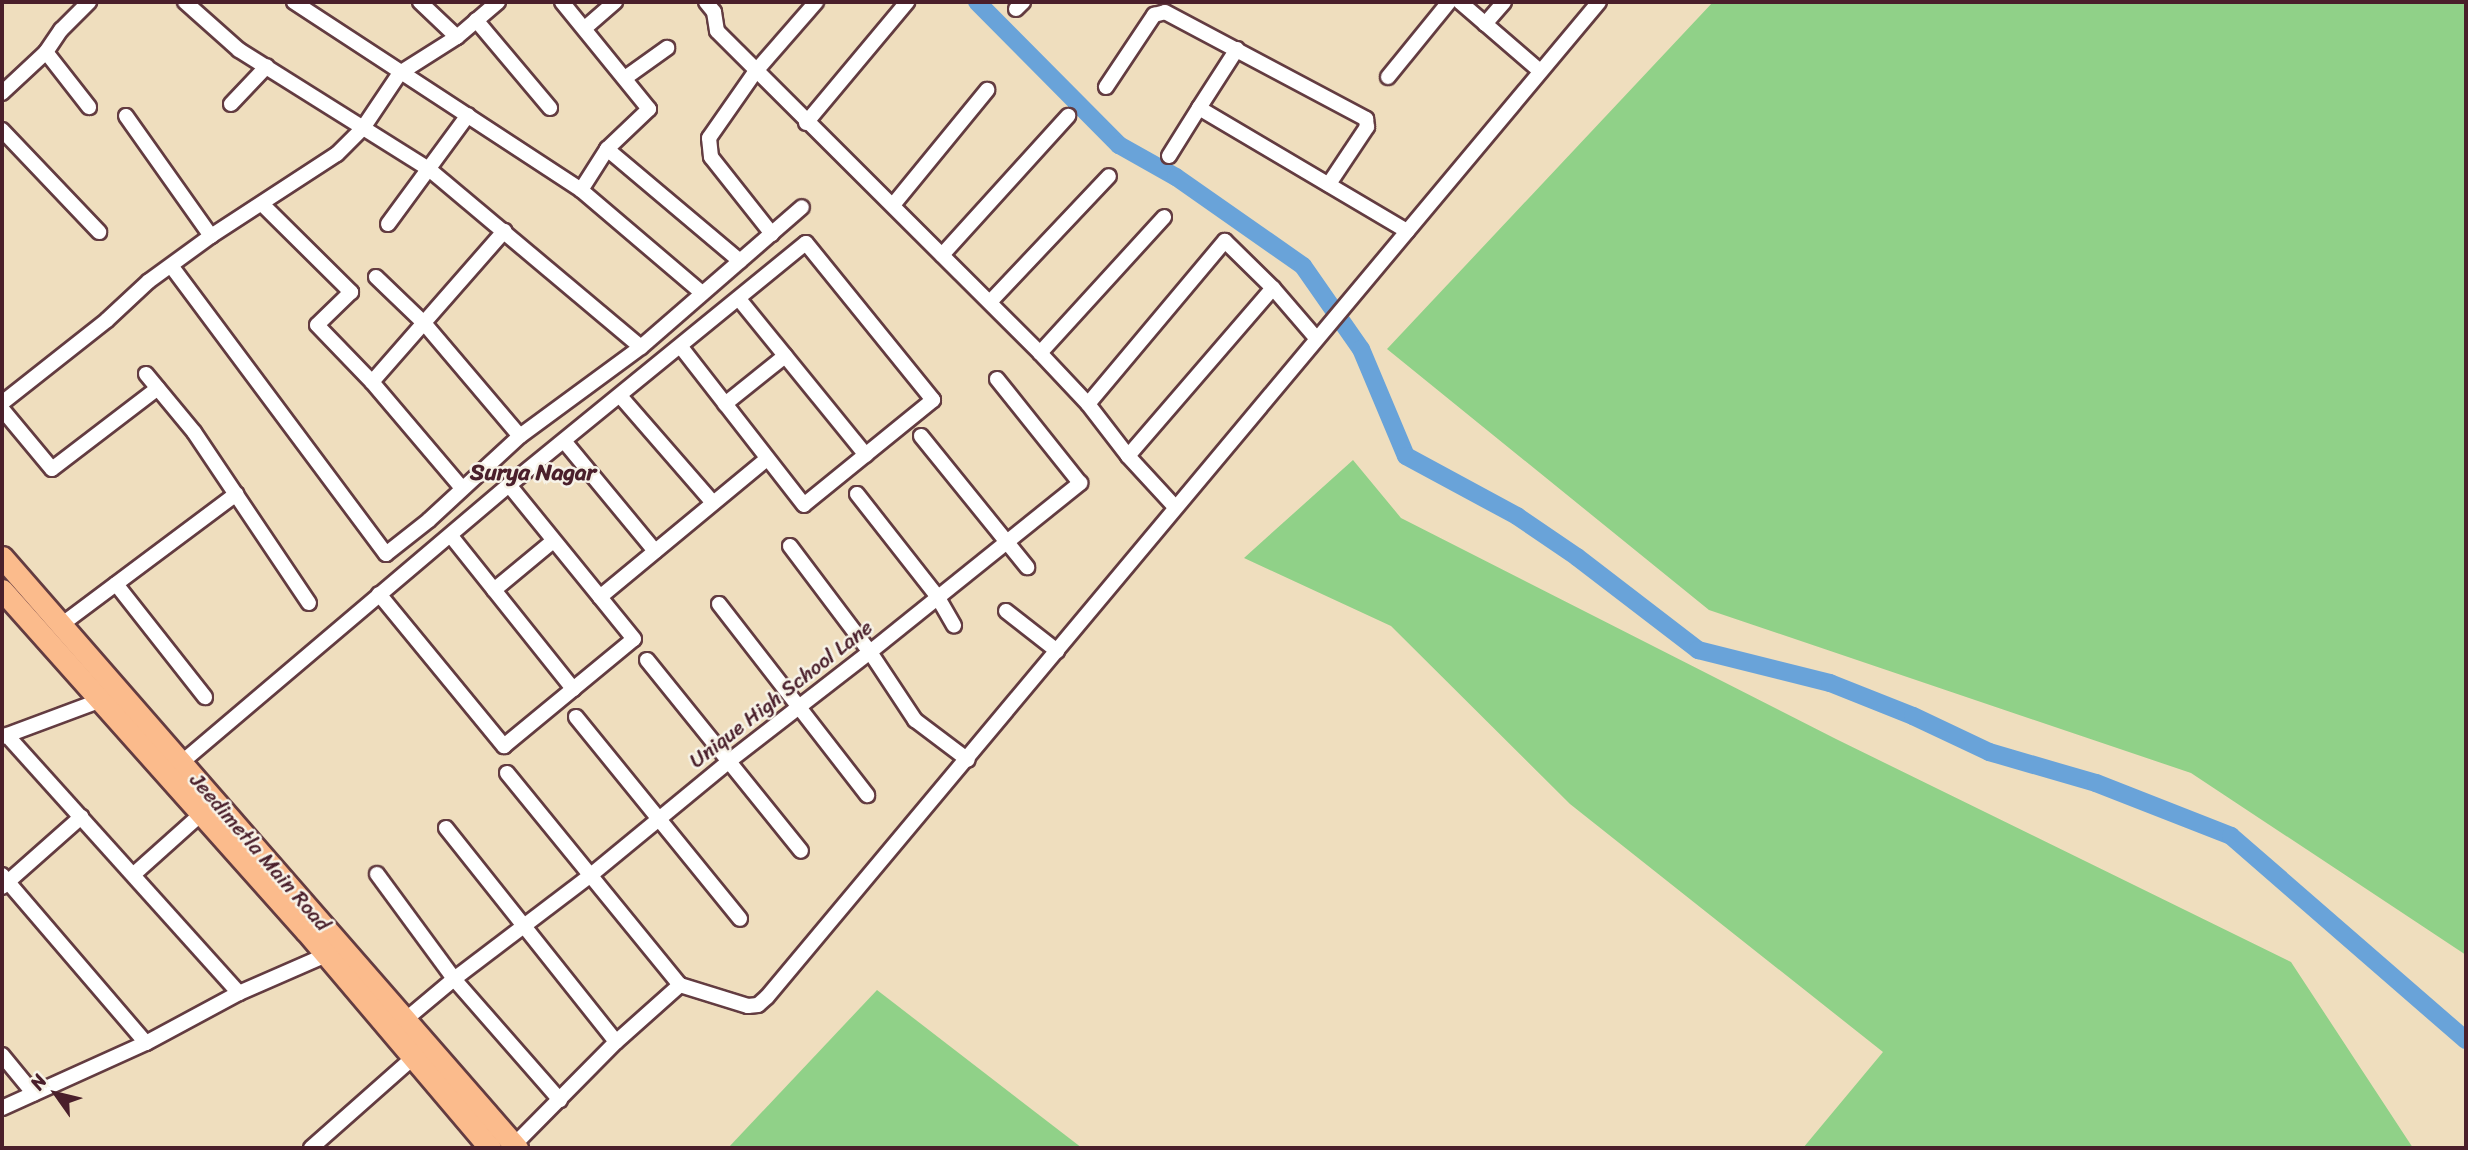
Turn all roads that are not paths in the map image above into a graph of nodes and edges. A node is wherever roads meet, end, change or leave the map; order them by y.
1 (89, 2) edge
2 (185, 2) edge
3 (294, 2) edge
4 (420, 2) edge
5 (498, 2) edge
6 (562, 2) edge
7 (615, 2) edge
8 (706, 2) edge
9 (816, 2) edge
10 (907, 2) edge
11 (1449, 2) edge
12 (1460, 2) edge
13 (1504, 2) edge
14 (1599, 2) edge
15 (476, 20) junction
16 (1485, 24) junction
17 (585, 28) junction
18 (457, 37) junction
19 (667, 48) dead end
20 (1237, 49) junction
21 (46, 52) junction
22 (267, 66) junction
23 (1540, 71) junction
24 (755, 72) junction
25 (400, 73) junction
26 (1388, 77) dead end
27 (625, 78) junction
28 (1106, 87) dead end
29 (987, 90) dead end
30 (2, 93) edge
31 (231, 104) dead end
32 (89, 107) dead end
33 (550, 108) dead end
34 (1199, 108) junction
35 (468, 115) junction
36 (126, 116) dead end
37 (1068, 116) dead end
38 (806, 123) junction
39 (363, 128) junction
40 (2, 130) edge
41 (607, 149) junction
42 (1169, 156) dead end
43 (430, 170) junction
44 (1109, 177) dead end
45 (1329, 184) junction
46 (581, 190) junction
47 (263, 205) junction
48 (893, 205) junction
49 (802, 207) dead end
50 (1164, 217) dead end
51 (388, 224) dead end
52 (504, 231) junction
53 (1407, 231) junction
54 (99, 232) dead end
55 (772, 234) junction
56 (211, 236) junction
57 (942, 255) junction
58 (740, 261) junction
59 (172, 267) junction
60 (376, 277) dead end
61 (1273, 288) junction
62 (701, 292) junction
63 (739, 299) junction
64 (990, 302) junction
65 (424, 323) junction
66 (1316, 338) junction
67 (640, 347) junction
68 (681, 347) junction
69 (1040, 353) junction
70 (785, 355) junction
71 (146, 373) dead end
72 (997, 379) dead end
73 (372, 382) junction
74 (158, 388) junction
75 (621, 397) junction
76 (2, 403) edge
77 (725, 404) junction
78 (1088, 404) junction
79 (2, 409) edge
80 (520, 436) junction
81 (921, 436) dead end
82 (564, 441) junction
83 (866, 456) junction
84 (1128, 456) junction
85 (767, 459) junction
86 (509, 485) junction
87 (461, 488) junction
88 (236, 494) junction
89 (858, 494) dead end
90 (713, 503) junction
91 (1175, 507) junction
92 (451, 536) junction
93 (553, 541) junction
94 (1009, 541) junction
95 (790, 546) dead end
96 (655, 551) junction
97 (2, 556) edge
98 (1027, 567) dead end
99 (116, 584) junction
100 (2, 590) edge
101 (494, 590) junction
102 (379, 594) junction
103 (937, 596) junction
104 (600, 597) junction
105 (309, 603) dead end
106 (719, 604) dead end
107 (1006, 611) dead end
108 (61, 625) junction
109 (954, 625) dead end
110 (1057, 651) junction
111 (870, 652) junction
112 (647, 660) dead end
113 (573, 689) junction
114 (205, 697) dead end
115 (99, 701) junction
116 (798, 708) junction
117 (576, 718) dead end
118 (4, 736) edge
119 (968, 760) junction
120 (181, 762) junction
121 (727, 762) junction
122 (507, 773) dead end
123 (867, 795) dead end
124 (201, 814) junction
125 (81, 817) junction
126 (659, 818) junction
127 (446, 828) dead end
128 (241, 843) junction
129 (801, 851) dead end
130 (134, 874) junction
131 (377, 874) dead end
132 (591, 875) junction
133 (4, 881) edge
134 (740, 919) dead end
135 (522, 926) junction
136 (326, 955) junction
137 (454, 979) junction
138 (680, 985) junction
139 (239, 993) junction
140 (405, 1020) junction
141 (615, 1042) junction
142 (146, 1043) junction
143 (2, 1055) edge
144 (414, 1057) junction
145 (34, 1094) junction
146 (560, 1100) junction
147 (2, 1108) edge
148 (516, 1146) edge
149 (311, 1148) edge
150 (490, 1148) edge

1 - 21 street
2 - 22 street
3 - 25 street
4 - 18 street
5 - 15 street
6 - 17 street
7 - 17 street
8 - 24 street
9 - 24 street
10 - 38 street
11 - 26 street
12 - 16 street
13 - 16 street
14 - 23 street
15 - 18 street
15 - 33 street
16 - 23 street
17 - 27 street
18 - 25 street
19 - 27 street
20 - 28 street
20 - 34 street
20 - 45 street
21 - 30 street
21 - 32 street
22 - 31 street
22 - 39 street
23 - 53 street
24 - 38 street
24 - 55 street
25 - 35 street
25 - 39 street
27 - 41 street
29 - 48 street
34 - 42 street
34 - 45 street
35 - 43 street
35 - 46 street
36 - 56 street
37 - 57 street
38 - 48 street
39 - 43 street
39 - 47 street
40 - 54 street
41 - 46 street
41 - 58 street
43 - 51 street
43 - 52 street
44 - 64 street
45 - 53 street
46 - 62 street
47 - 56 street
47 - 73 street
48 - 57 street
49 - 55 street
50 - 69 street
52 - 65 street
52 - 67 street
53 - 66 street
55 - 58 street
56 - 59 street
57 - 64 street
58 - 62 street
59 - 76 street
59 - 87 street
60 - 65 street
61 - 66 street
61 - 78 street
61 - 84 street
62 - 67 street
63 - 68 street
63 - 70 street
63 - 83 street
64 - 69 street
65 - 73 street
65 - 80 street
66 - 91 street
67 - 80 street
68 - 75 street
68 - 77 street
69 - 78 street
70 - 77 street
70 - 83 street
71 - 74 street
72 - 94 street, Unique High School Lane
73 - 87 street
74 - 79 street
74 - 88 street
75 - 82 street
75 - 90 street
77 - 85 street
78 - 84 street
80 - 87 street
81 - 94 street
82 - 86 street
82 - 96 street
83 - 85 street
84 - 91 street
85 - 90 street
86 - 92 street
86 - 93 street
88 - 99 street
88 - 105 street
89 - 103 street
90 - 96 street
91 - 110 street
92 - 101 street
92 - 102 street
93 - 101 street
93 - 104 street
94 - 98 street
94 - 103 street, Unique High School Lane
95 - 111 street
96 - 104 street
97 - 108 main road, Jeedimetla Main Road
99 - 108 street
99 - 114 street
100 - 115 main road, Jeedimetla Main Road
101 - 113 street
102 - 113 street
102 - 120 street
103 - 109 street
103 - 111 street, Unique High School Lane
104 - 113 street
106 - 116 street
107 - 110 street
108 - 120 main road, Jeedimetla Main Road
110 - 119 street
111 - 116 street, Unique High School Lane
111 - 119 street
112 - 121 street
115 - 118 street
115 - 124 main road, Jeedimetla Main Road
116 - 121 street, Unique High School Lane
116 - 123 street
117 - 126 street
118 - 125 street
119 - 138 street
120 - 128 main road, Jeedimetla Main Road
121 - 126 street, Unique High School Lane
121 - 129 street
122 - 132 street
124 - 128 main road, Jeedimetla Main Road
124 - 130 street
125 - 130 street
125 - 133 street
126 - 132 street, Unique High School Lane
126 - 134 street
127 - 135 street
128 - 136 main road, Jeedimetla Main Road
128 - 140 main road, Jeedimetla Main Road
130 - 139 street
131 - 137 street
132 - 135 street, Unique High School Lane
132 - 138 street
133 - 142 street
135 - 137 street, Unique High School Lane
135 - 141 street
136 - 139 street
136 - 144 main road, Jeedimetla Main Road
137 - 140 street, Unique High School Lane
137 - 146 street
138 - 141 street
139 - 142 street
140 - 148 main road, Jeedimetla Main Road
141 - 146 street
142 - 145 street
143 - 145 street
144 - 149 street
144 - 150 main road, Jeedimetla Main Road
145 - 147 street
146 - 148 street

